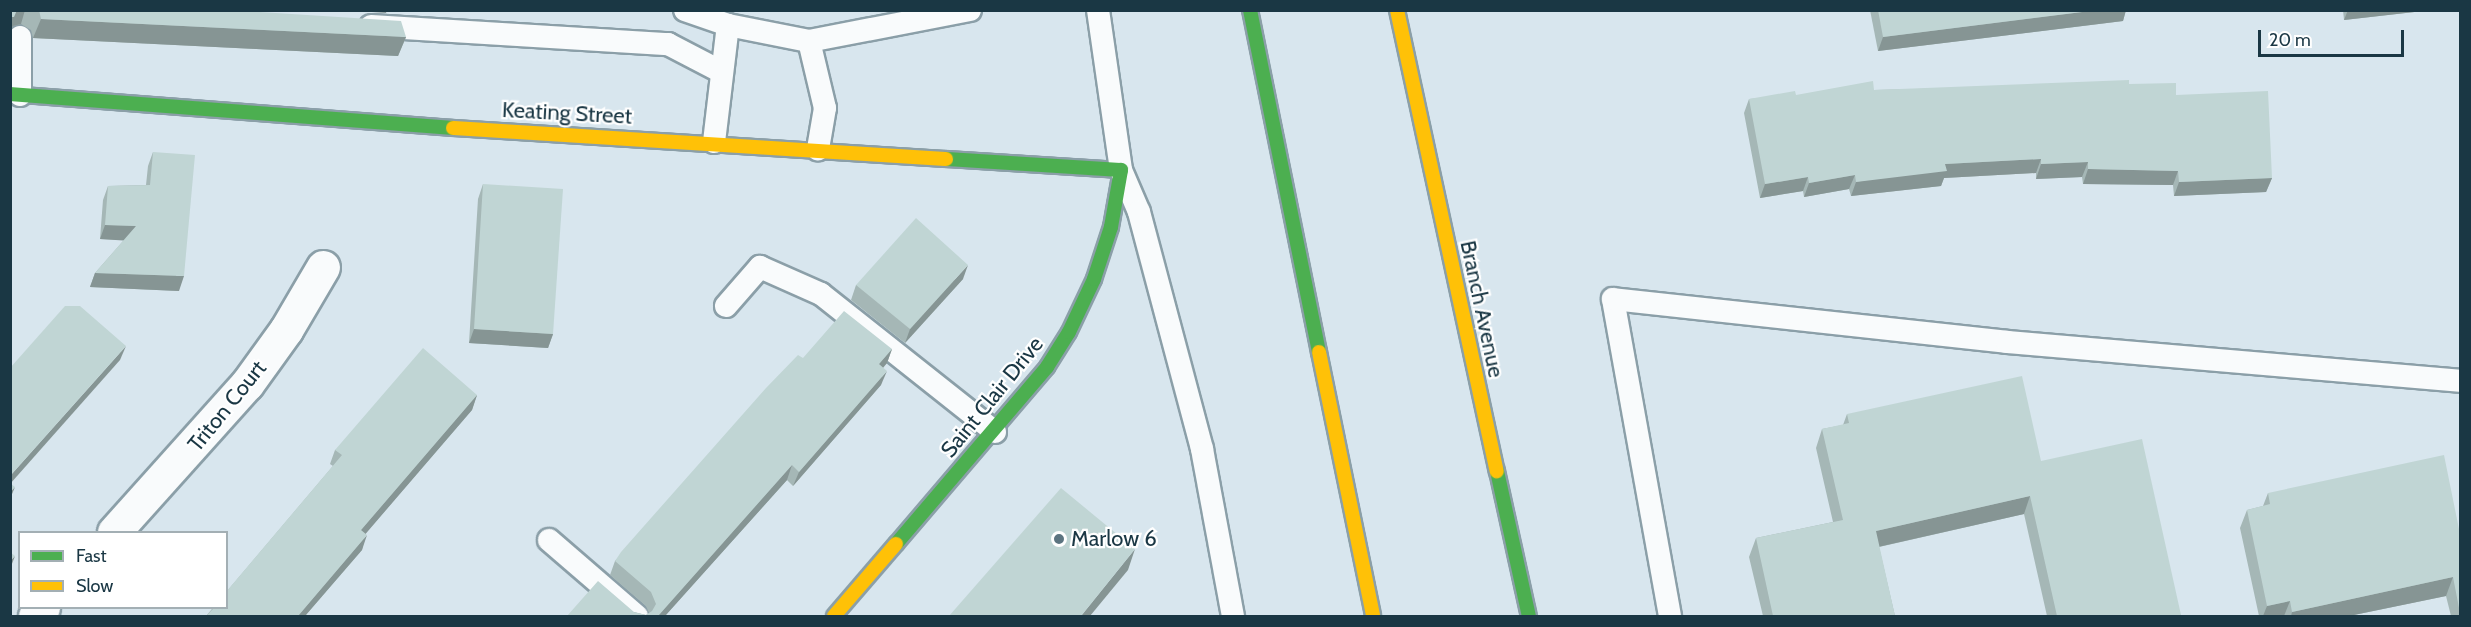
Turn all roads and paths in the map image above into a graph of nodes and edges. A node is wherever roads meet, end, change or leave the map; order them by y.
1 (685, 10) edge
2 (970, 10) edge
3 (1098, 10) edge
4 (1250, 10) edge
5 (1397, 10) edge
6 (350, 25) edge
7 (728, 25) junction
8 (20, 38) dead end
9 (809, 40) junction
10 (720, 70) junction
11 (15, 94) edge
12 (714, 142) junction
13 (818, 149) junction
14 (1121, 170) junction
15 (323, 267) dead end
16 (726, 306) dead end
17 (2460, 381) edge
18 (994, 432) junction
19 (115, 531) edge
20 (549, 540) dead end
21 (637, 616) edge
22 (834, 616) edge
23 (1233, 616) edge
24 (1373, 616) edge
25 (1528, 616) edge
26 (1670, 616) edge

1 - 7 lane
2 - 9 lane
3 - 14 lane
4 - 24 main road
5 - 25 main road, Branch Avenue
6 - 10 lane
7 - 9 lane
7 - 10 lane
8 - 11 lane
9 - 13 lane
10 - 12 lane
11 - 12 main road, Keating Street
12 - 13 main road, Keating Street
13 - 14 main road, Keating Street
14 - 18 main road, Saint Clair Drive
14 - 23 lane
15 - 19 street, Triton Court
16 - 18 lane
17 - 26 lane
18 - 22 main road, Saint Clair Drive
20 - 21 lane

